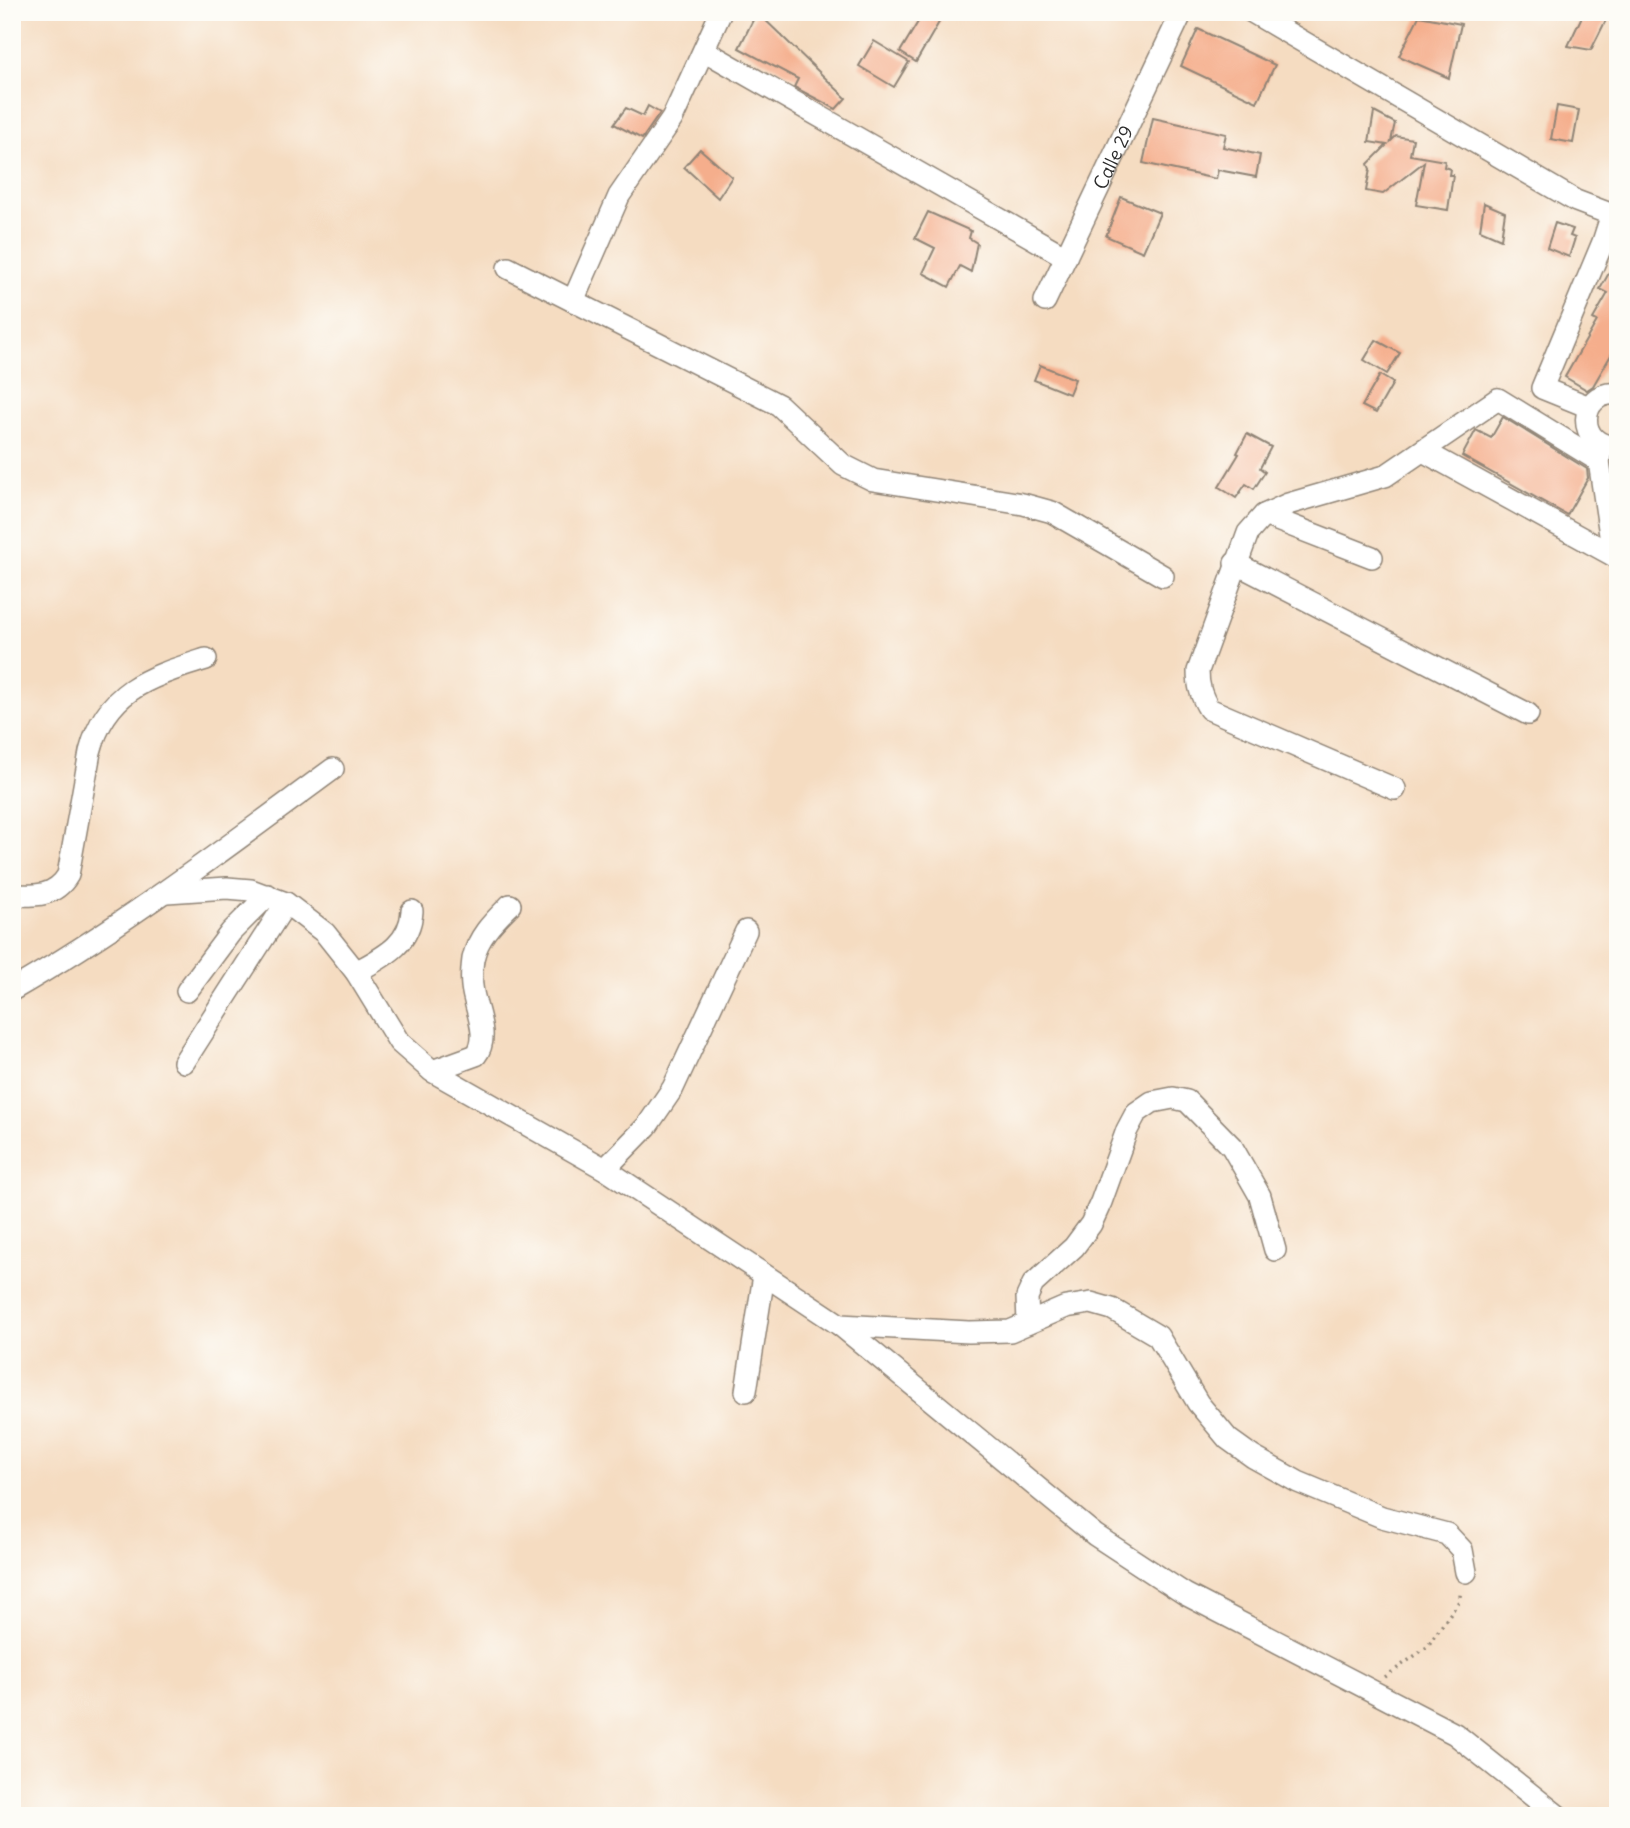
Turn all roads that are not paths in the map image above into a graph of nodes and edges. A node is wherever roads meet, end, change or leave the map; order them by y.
1 (721, 12) edge
2 (1182, 12) edge
3 (1252, 12) edge
4 (705, 51) junction
5 (1576, 201) junction
6 (1615, 216) edge
7 (1610, 246) edge
8 (1066, 257) junction
9 (508, 268) dead end
10 (573, 301) junction
11 (1045, 301) dead end
12 (1618, 394) edge
13 (1589, 407) junction
14 (1606, 450) edge
15 (1423, 451) junction
16 (1264, 515) junction
17 (1615, 557) edge
18 (1372, 558) dead end
19 (1235, 564) junction
20 (1163, 576) dead end
21 (206, 659) dead end
22 (1528, 714) dead end
23 (333, 769) dead end
24 (1395, 789) dead end
25 (167, 892) junction
26 (12, 895) edge
27 (277, 899) junction
28 (510, 905) dead end
29 (412, 911) dead end
30 (746, 931) dead end
31 (356, 972) junction
32 (12, 990) edge
33 (187, 990) dead end
34 (184, 1062) dead end
35 (432, 1071) junction
36 (605, 1169) junction
37 (1275, 1250) dead end
38 (764, 1275) junction
39 (1028, 1323) junction
40 (840, 1325) junction
41 (746, 1391) dead end
42 (1466, 1572) road end
43 (1558, 1816) edge

1 - 4 street
2 - 8 street, Calle 29
3 - 5 street
4 - 8 street
4 - 10 street
5 - 6 street
5 - 7 street
6 - 7 street
7 - 13 street
8 - 11 street, Calle 29
9 - 10 street
10 - 20 street
12 - 13 street
13 - 14 street
14 - 15 street
14 - 17 street
15 - 16 street
15 - 17 street
16 - 18 street
16 - 19 street
19 - 22 street
19 - 24 street
21 - 26 street
23 - 25 street
25 - 27 street
25 - 32 street
27 - 31 street
27 - 33 street
27 - 34 street
28 - 35 street
29 - 31 street
30 - 36 street
31 - 35 street
35 - 36 street
36 - 38 street
37 - 39 street
38 - 40 street
38 - 41 street
39 - 40 street
39 - 42 street
40 - 43 street

